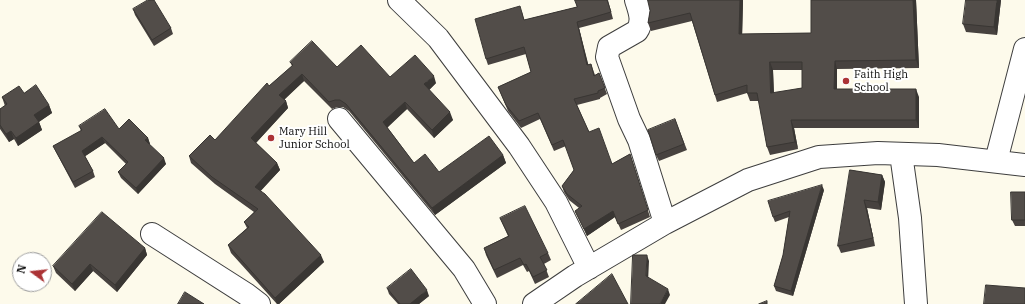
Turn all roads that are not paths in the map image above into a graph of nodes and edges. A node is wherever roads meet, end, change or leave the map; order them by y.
1 (398, 0) edge
2 (636, 0) edge
3 (1025, 49) edge
4 (339, 119) dead end
5 (901, 154) junction
6 (996, 161) junction
7 (1025, 165) edge
8 (665, 223) junction
9 (152, 234) dead end
10 (589, 268) junction
11 (259, 304) edge
12 (485, 304) edge
13 (534, 304) edge
14 (916, 304) edge

1 - 10 street
2 - 8 street
3 - 6 street
4 - 12 street
5 - 6 street
5 - 8 street
5 - 14 street
6 - 7 street
8 - 10 street
9 - 11 street
10 - 13 street

